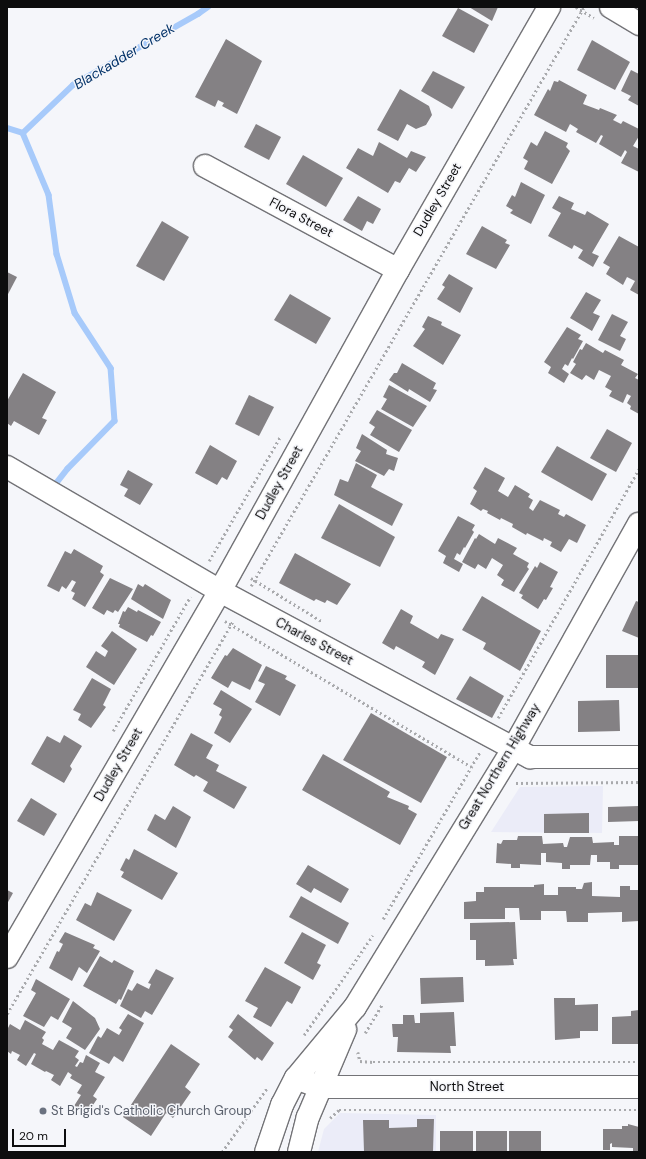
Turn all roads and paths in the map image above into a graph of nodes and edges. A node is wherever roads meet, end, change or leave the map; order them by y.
1 (549, 7) edge
2 (584, 7) edge
3 (611, 7) edge
4 (639, 24) edge
5 (205, 166) dead end
6 (398, 270) junction
7 (7, 467) edge
8 (639, 469) edge
9 (639, 524) edge
10 (251, 587) dead end
11 (220, 591) junction
12 (218, 617) dead end
13 (235, 618) dead end
14 (231, 625) junction
15 (488, 736) junction
16 (513, 749) junction
17 (639, 757) edge
18 (472, 767) junction
19 (639, 782) edge
20 (512, 790) dead end
21 (380, 925) dead end
22 (376, 932) dead end
23 (7, 957) edge
24 (384, 1001) dead end
25 (355, 1007) junction
26 (7, 1014) edge
27 (303, 1036) dead end
28 (363, 1036) dead end
29 (358, 1048) dead end
30 (639, 1062) edge
31 (296, 1078) junction
32 (320, 1086) junction
33 (267, 1087) dead end
34 (639, 1087) edge
35 (639, 1110) edge
36 (326, 1122) dead end
37 (222, 1152) edge
38 (266, 1152) edge
39 (298, 1152) edge

1 - 6 street, Dudley Street
2 - 10 path
3 - 4 street
5 - 6 street, Flora Street
6 - 11 street, Dudley Street
7 - 11 street, Charles Street
8 - 15 path
9 - 16 street, Great Northern Highway
11 - 15 street, Charles Street
11 - 23 street, Dudley Street
12 - 14 path
13 - 14 path
14 - 18 path
14 - 26 path
15 - 16 street, Charles Street
15 - 18 path
16 - 17 street, Charles Street
16 - 25 street, Great Northern Highway
18 - 21 path
19 - 20 path
22 - 27 path
24 - 28 path
25 - 31 street, Great Northern Highway
25 - 32 street, Great Northern Highway
29 - 30 path
31 - 32 street, North Street
31 - 38 street, Great Northern Highway
32 - 34 street, North Street
32 - 39 street, Great Northern Highway
33 - 37 path
35 - 36 path

